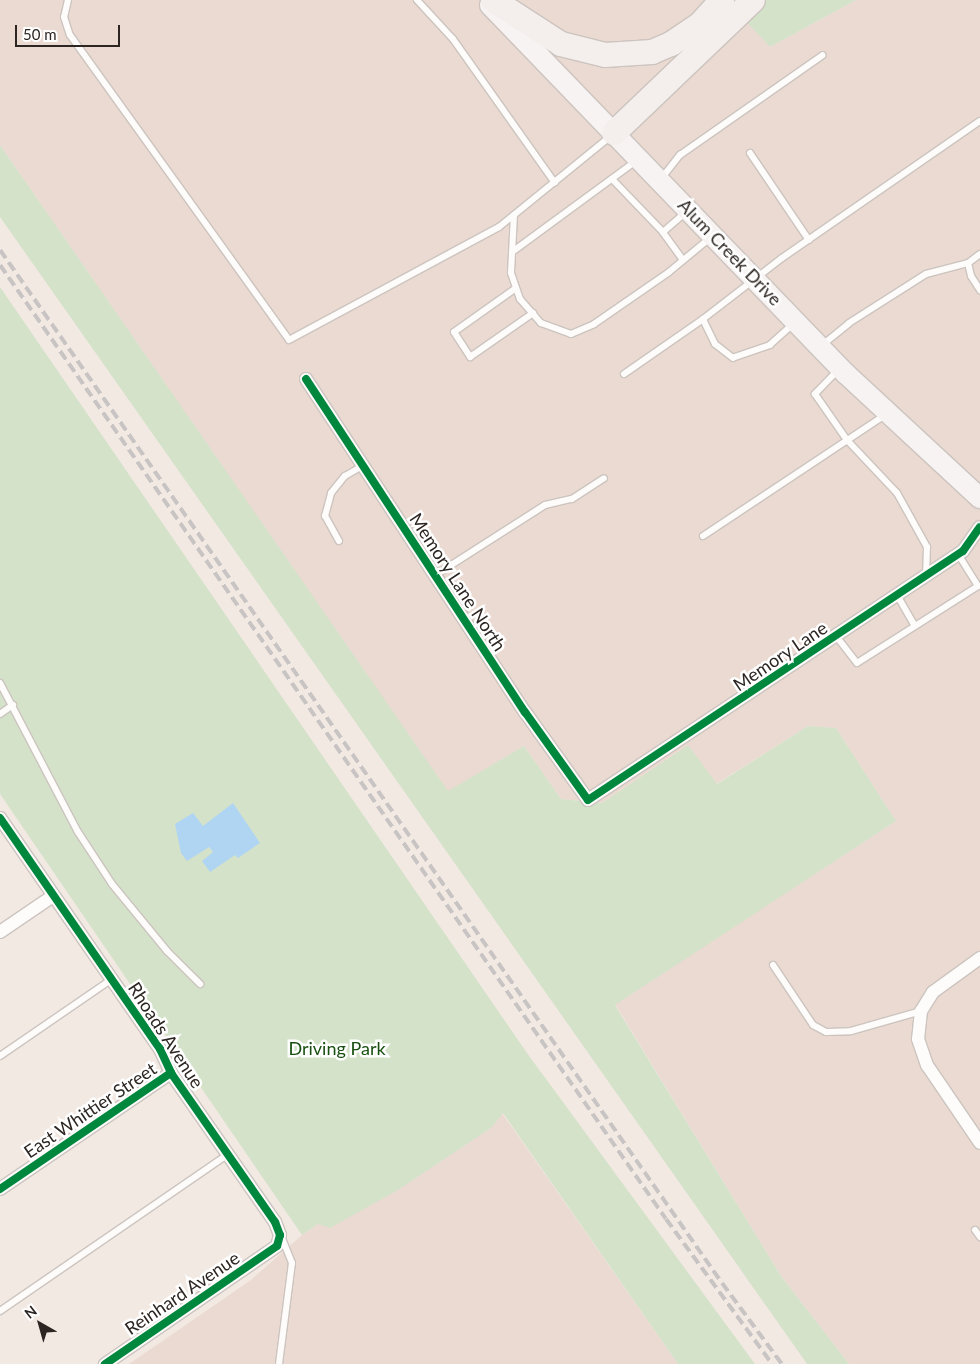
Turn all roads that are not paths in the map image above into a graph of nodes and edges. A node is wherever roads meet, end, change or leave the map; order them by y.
1 (68, 0) edge
2 (417, 0) edge
3 (486, 0) edge
4 (493, 0) edge
5 (722, 0) edge
6 (753, 0) edge
7 (705, 21) junction
8 (823, 55) dead end
9 (980, 121) edge
10 (614, 133) junction
11 (750, 154) dead end
12 (639, 159) junction
13 (612, 179) junction
14 (660, 180) junction
15 (555, 183) junction
16 (689, 210) junction
17 (514, 215) junction
18 (663, 232) junction
19 (714, 235) junction
20 (808, 240) junction
21 (512, 252) junction
22 (980, 254) edge
23 (683, 260) junction
24 (968, 262) junction
25 (756, 279) junction
26 (516, 288) junction
27 (980, 290) edge
28 (533, 313) junction
29 (703, 319) junction
30 (796, 322) junction
31 (820, 347) junction
32 (840, 368) junction
33 (624, 374) dead end
34 (306, 379) dead end
35 (886, 415) junction
36 (847, 440) junction
37 (364, 465) junction
38 (604, 478) dead end
39 (980, 498) edge
40 (980, 527) edge
41 (703, 536) dead end
42 (339, 540) dead end
43 (958, 554) junction
44 (434, 576) junction
45 (926, 576) junction
46 (978, 588) edge
47 (897, 595) junction
48 (914, 624) junction
49 (836, 636) junction
50 (0, 683) edge
51 (13, 705) junction
52 (0, 714) edge
53 (588, 800) joint
54 (0, 818) edge
55 (53, 896) junction
56 (0, 932) edge
57 (980, 958) edge
58 (773, 965) dead end
59 (112, 979) junction
60 (200, 984) dead end
61 (921, 1011) junction
62 (0, 1056) edge
63 (171, 1073) junction
64 (980, 1143) edge
65 (227, 1155) junction
66 (0, 1189) edge
67 (975, 1230) dead end
68 (980, 1237) edge
69 (278, 1241) junction
70 (0, 1311) edge
71 (105, 1364) edge
72 (279, 1364) edge

1 - 17 lane
2 - 15 lane
3 - 10 main road, Alum Creek Drive
4 - 7 highway
5 - 7 highway
6 - 10 highway
7 - 10 highway
8 - 14 lane
9 - 20 lane
10 - 12 main road, Alum Creek Drive
10 - 15 lane
11 - 20 lane
12 - 13 lane
12 - 14 main road, Alum Creek Drive
13 - 18 lane
13 - 21 lane
14 - 16 main road, Alum Creek Drive
15 - 17 lane
16 - 18 lane
16 - 19 main road, Alum Creek Drive
17 - 21 lane
18 - 23 lane
19 - 23 lane
19 - 25 main road, Alum Creek Drive
20 - 25 lane
21 - 26 lane
22 - 24 lane
23 - 28 lane
24 - 27 lane
24 - 31 lane
25 - 29 lane
25 - 30 main road, Alum Creek Drive
26 - 28 lane
26 - 28 lane
29 - 30 lane
29 - 33 lane
30 - 31 main road, Alum Creek Drive
31 - 32 main road, Alum Creek Drive
32 - 35 main road, Alum Creek Drive
32 - 36 lane
34 - 37 street, Memory Lane North
35 - 36 lane
35 - 39 main road, Alum Creek Drive
36 - 41 lane
36 - 45 lane
37 - 42 lane
37 - 44 street, Memory Lane North
38 - 44 lane
40 - 43 street, Memory Lane
43 - 45 street, Memory Lane
43 - 46 lane
44 - 53 street, Memory Lane North
45 - 47 street, Memory Lane
46 - 48 lane
47 - 48 lane
47 - 49 street, Memory Lane
48 - 49 lane
49 - 53 street, Memory Lane
50 - 51 lane
51 - 52 lane
51 - 60 lane
54 - 55 street, Rhoads Avenue
55 - 56 street
55 - 59 street, Rhoads Avenue
57 - 61 street
58 - 61 lane
59 - 62 lane
59 - 63 street, Rhoads Avenue
61 - 64 street
63 - 65 street, Rhoads Avenue
63 - 66 street, East Whittier Street
65 - 69 street, Rhoads Avenue
65 - 70 lane
67 - 68 lane
69 - 71 street, Reinhard Avenue
69 - 72 lane

